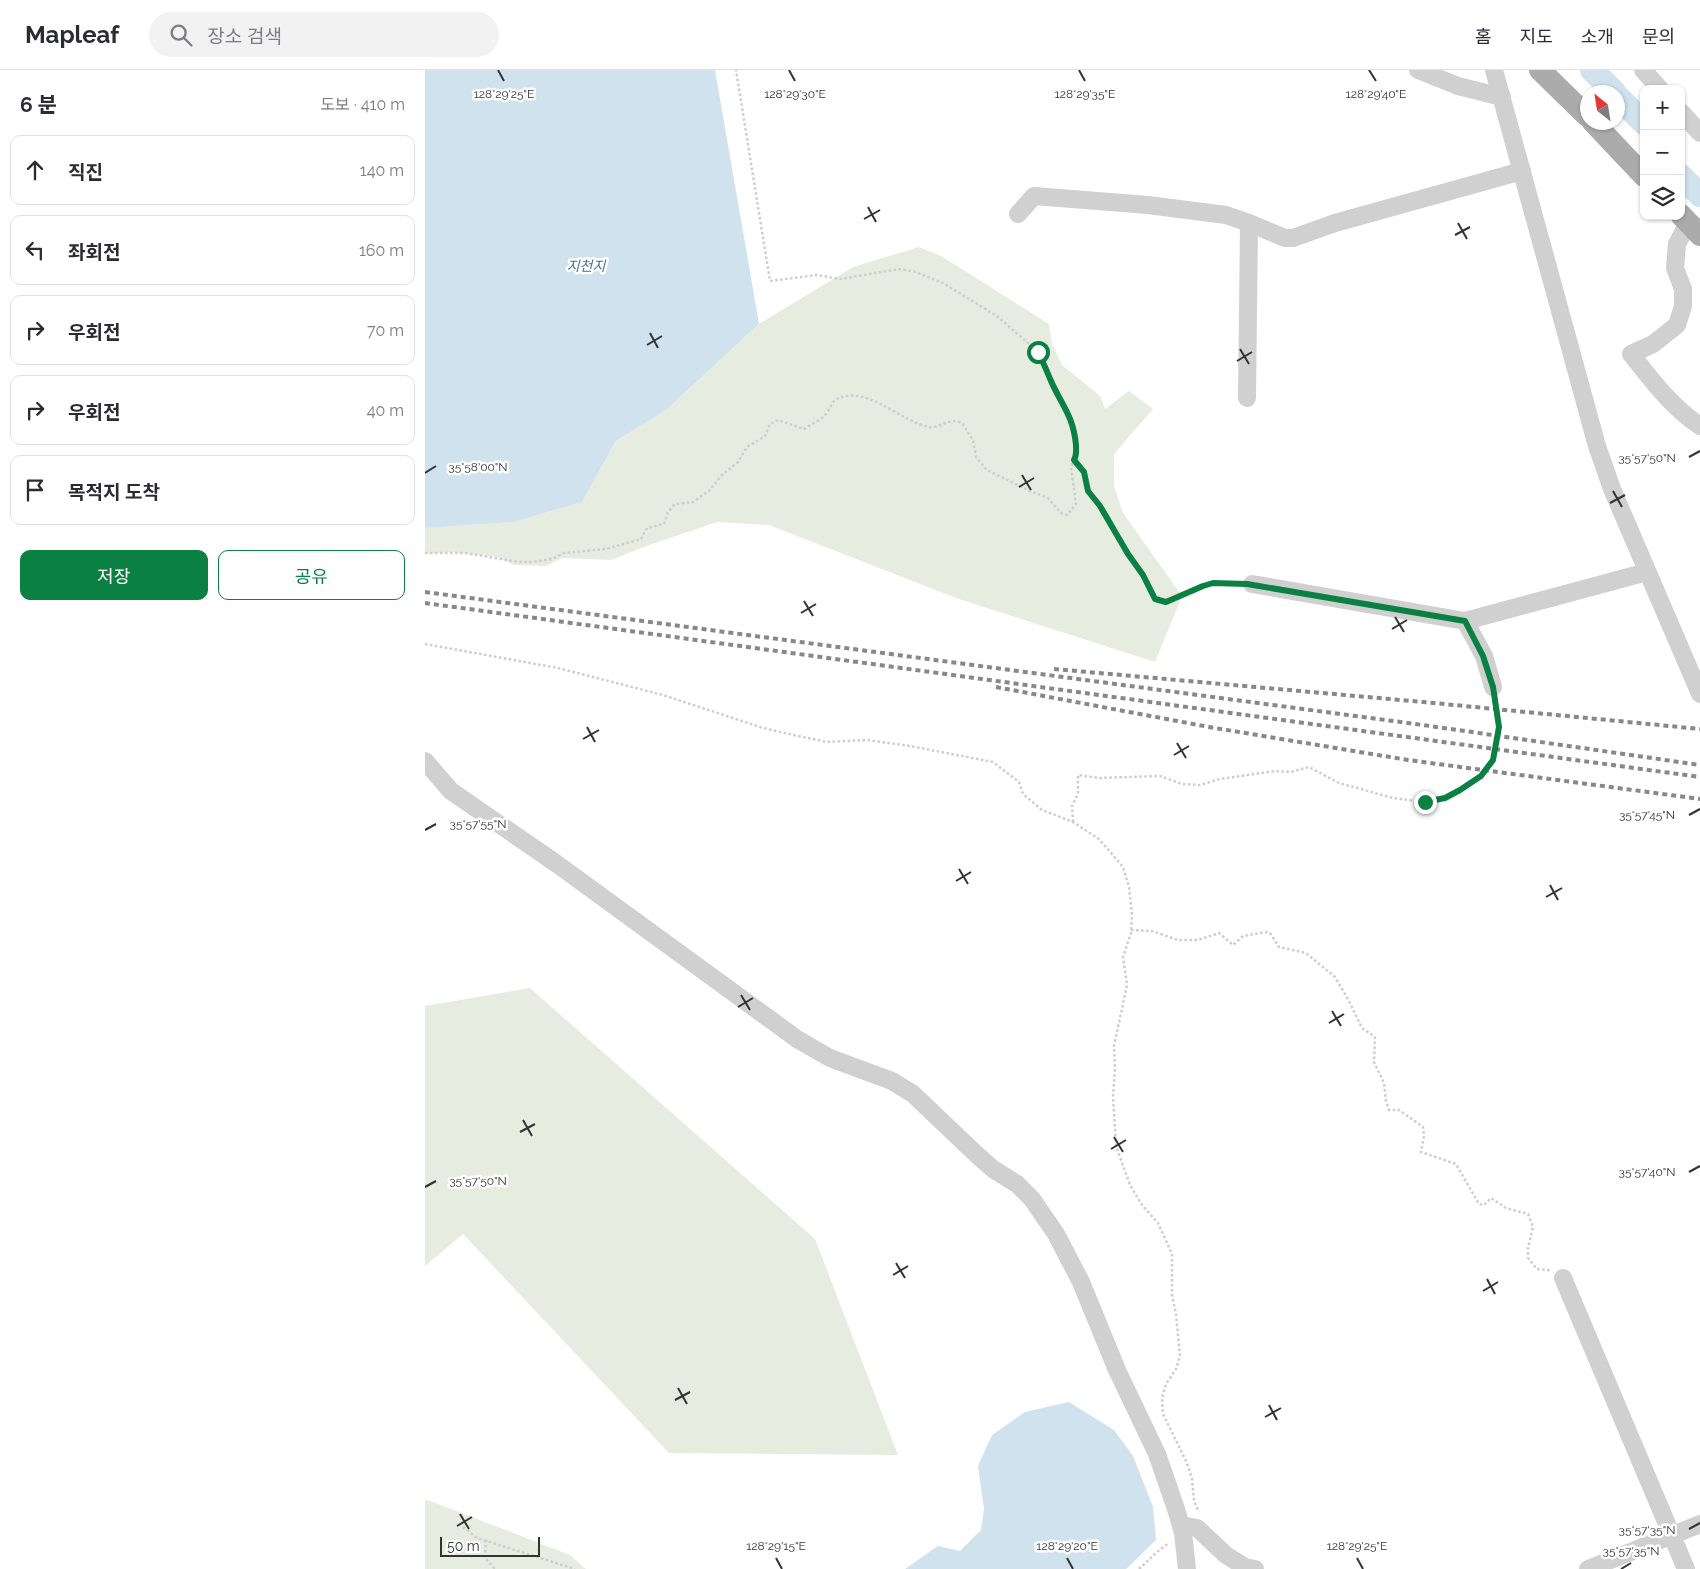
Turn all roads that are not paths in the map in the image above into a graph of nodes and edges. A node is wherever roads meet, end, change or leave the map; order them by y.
1 (1418, 70) edge
2 (1495, 70) edge
3 (1540, 70) edge
4 (1643, 70) edge
5 (1656, 85) edge
6 (1502, 97) junction
7 (1580, 109) edge
8 (1685, 116) edge
9 (1601, 130) edge
10 (1700, 133) edge
11 (1522, 171) junction
12 (1643, 175) edge
13 (1018, 214) dead end
14 (1249, 222) junction
15 (1690, 225) edge
16 (1247, 398) dead end
17 (1700, 426) edge
18 (1647, 572) junction
19 (1252, 584) road end
20 (1465, 621) junction
21 (1493, 687) road end
22 (1700, 694) edge
23 (425, 761) edge
24 (1563, 1278) road end
25 (1700, 1524) edge
26 (1182, 1529) junction
27 (1672, 1534) junction
28 (1187, 1569) edge
29 (1255, 1569) edge
30 (1588, 1569) edge
31 (1686, 1569) edge

1 - 6 street
2 - 6 street
3 - 7 main road
4 - 5 street
6 - 11 street
8 - 10 street
9 - 12 main road
11 - 14 street
11 - 18 street
13 - 14 street
14 - 16 street
15 - 17 street
18 - 20 street
18 - 22 street
19 - 20 street
20 - 21 street
23 - 26 street
24 - 27 street
25 - 27 street
26 - 28 street
26 - 29 street
27 - 30 street
27 - 31 street

